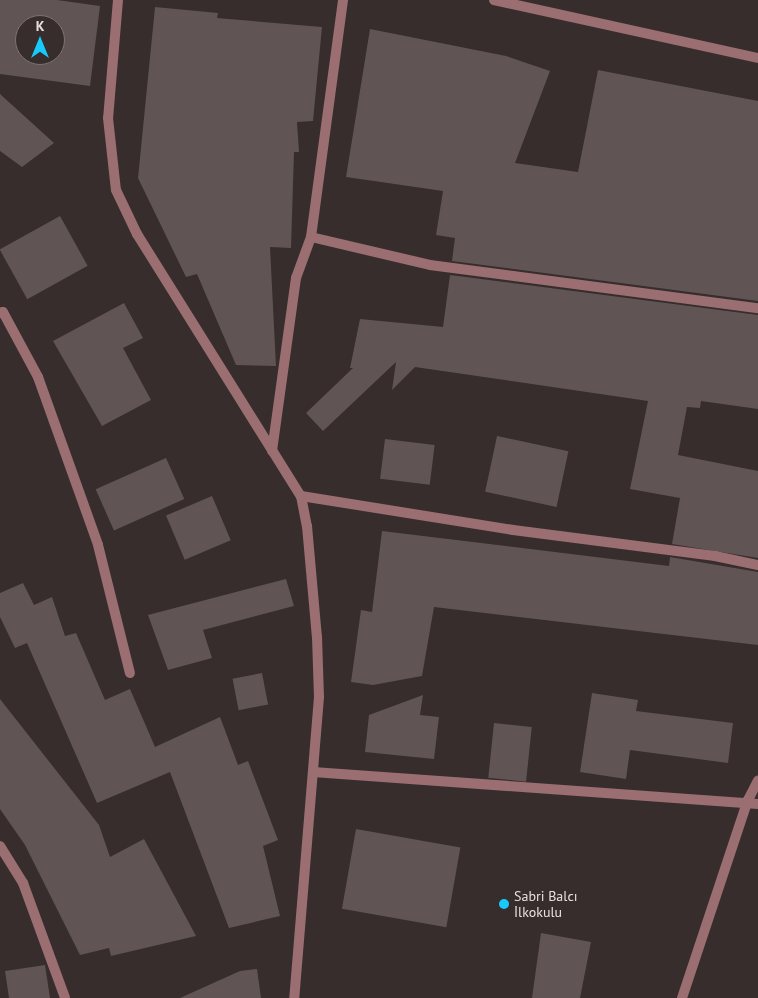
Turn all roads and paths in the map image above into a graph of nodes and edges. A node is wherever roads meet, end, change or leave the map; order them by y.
1 (118, 0) edge
2 (343, 0) edge
3 (494, 0) edge
4 (758, 58) edge
5 (311, 237) junction
6 (758, 308) edge
7 (0, 314) edge
8 (272, 451) junction
9 (301, 496) junction
10 (758, 565) edge
11 (130, 673) dead end
12 (313, 772) junction
13 (758, 780) edge
14 (753, 802) edge
15 (0, 846) edge
16 (65, 998) edge
17 (294, 998) edge
18 (682, 998) edge

1 - 8 street
2 - 5 street
3 - 4 street
5 - 6 street
5 - 8 street
7 - 11 street
8 - 9 street
9 - 10 street
9 - 12 street
12 - 14 street
12 - 17 street
13 - 14 street
14 - 18 street
15 - 16 street

